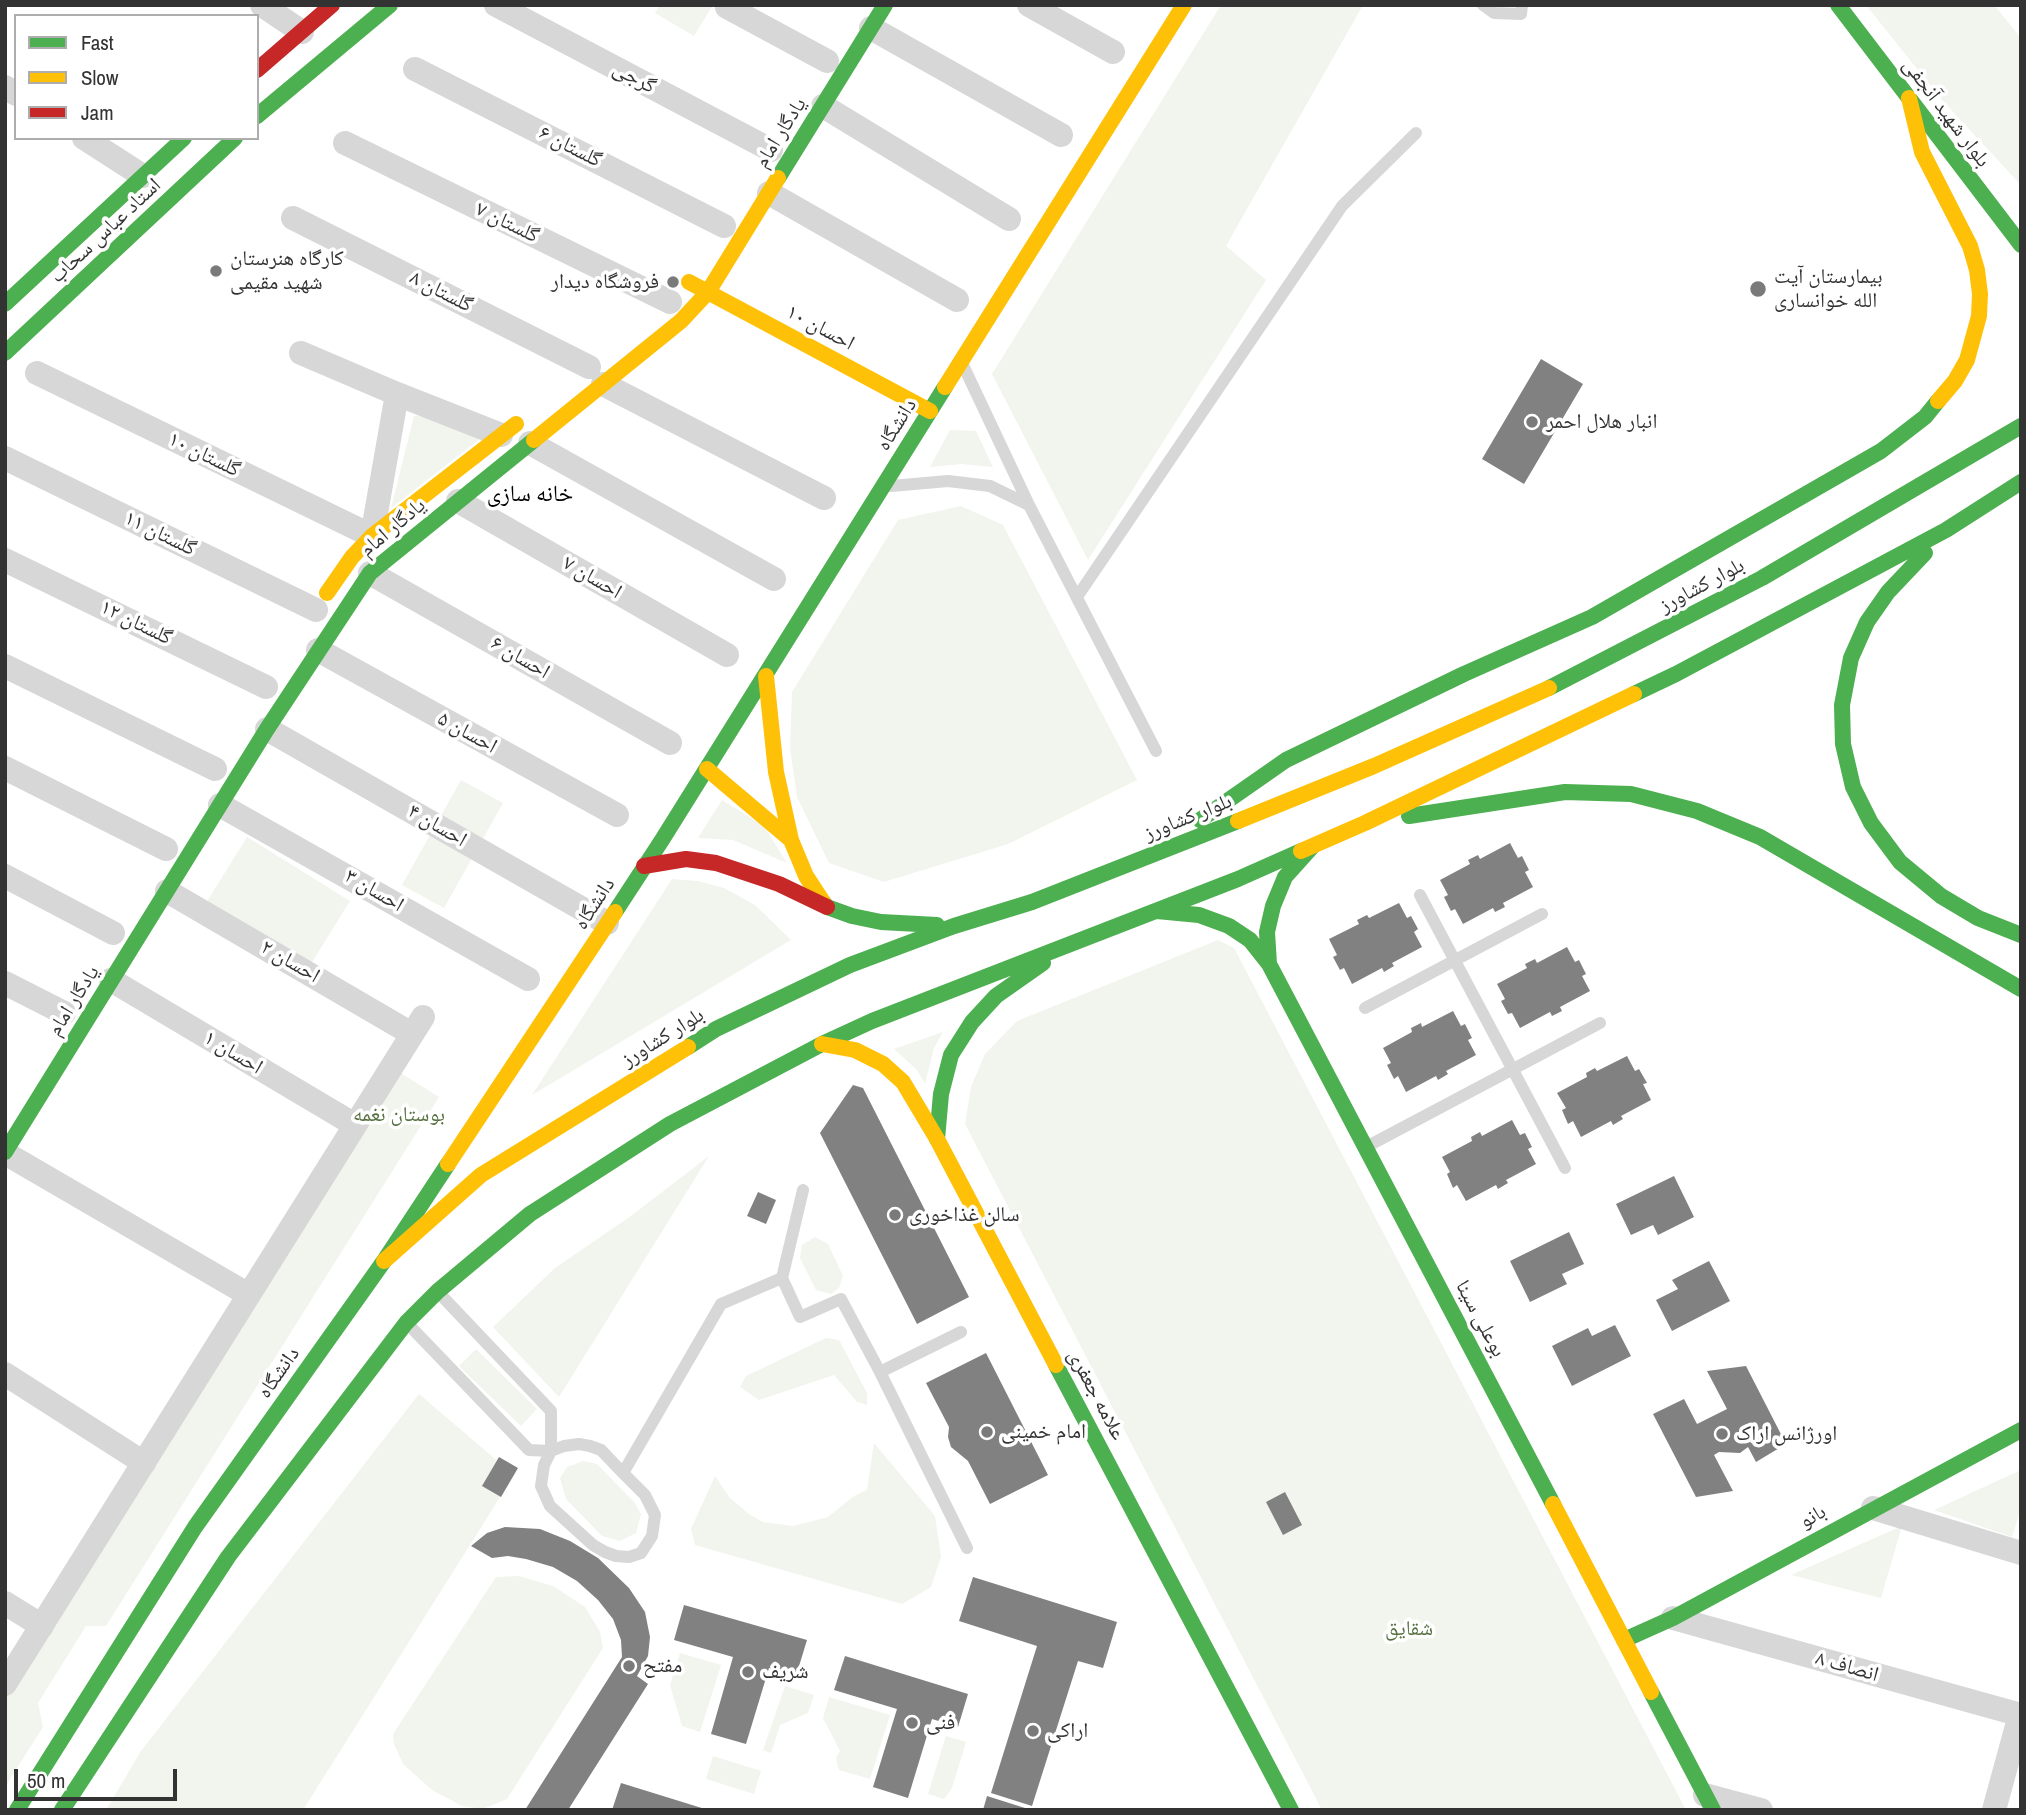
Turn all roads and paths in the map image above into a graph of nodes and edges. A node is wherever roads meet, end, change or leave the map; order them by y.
1 (262, 5) edge
2 (332, 5) edge
3 (390, 5) edge
4 (496, 5) edge
5 (885, 5) edge
6 (1029, 5) edge
7 (1184, 5) edge
8 (1483, 5) edge
9 (1522, 5) edge
10 (1838, 5) edge
11 (727, 7) dead end
12 (871, 28) junction
13 (302, 32) junction
14 (1113, 52) dead end
15 (827, 61) dead end
16 (259, 68) edge
17 (415, 69) dead end
18 (1909, 97) junction
19 (823, 106) junction
20 (259, 113) edge
21 (1416, 133) dead end
22 (1061, 135) dead end
23 (87, 140) edge
24 (182, 140) edge
25 (233, 140) edge
26 (345, 143) dead end
27 (771, 150) dead end
28 (143, 176) junction
29 (769, 193) junction
30 (293, 218) dead end
31 (1009, 219) dead end
32 (724, 226) dead end
33 (2021, 246) edge
34 (708, 292) junction
35 (957, 300) dead end
36 (5, 304) edge
37 (665, 306) joint
38 (5, 353) edge
39 (301, 353) dead end
40 (961, 362) junction
41 (592, 371) junction
42 (37, 373) dead end
43 (397, 394) junction
44 (930, 411) junction
45 (523, 418) dead end
46 (2021, 426) edge
47 (501, 435) junction
48 (530, 443) junction
49 (5, 458) edge
50 (2021, 482) edge
51 (884, 487) junction
52 (824, 498) dead end
53 (458, 501) junction
54 (1029, 505) junction
55 (1946, 530) junction
56 (372, 536) junction
57 (5, 559) edge
58 (370, 573) junction
59 (774, 579) dead end
60 (1077, 597) junction
61 (312, 615) joint
62 (318, 650) junction
63 (727, 655) dead end
64 (5, 666) edge
65 (766, 676) junction
66 (266, 687) dead end
67 (267, 729) junction
68 (670, 743) dead end
69 (1156, 751) dead end
70 (5, 768) edge
71 (215, 769) dead end
72 (707, 769) junction
73 (220, 805) junction
74 (617, 815) dead end
75 (1365, 823) junction
76 (791, 840) junction
77 (1312, 847) junction
78 (166, 848) dead end
79 (1146, 858) junction
80 (644, 866) junction
81 (5, 876) edge
82 (167, 891) junction
83 (1420, 895) dead end
84 (827, 907) junction
85 (1157, 911) junction
86 (1542, 914) dead end
87 (607, 923) junction
88 (954, 926) junction
89 (113, 934) dead end
90 (2021, 935) edge
91 (1071, 945) junction
92 (1455, 960) junction
93 (1269, 964) junction
94 (528, 979) dead end
95 (111, 980) junction
96 (5, 982) edge
97 (2021, 989) edge
98 (1365, 1008) dead end
99 (64, 1013) dead end
100 (1600, 1023) dead end
101 (822, 1044) junction
102 (1513, 1069) junction
103 (355, 1125) junction
104 (937, 1139) junction
105 (1365, 1147) junction
106 (5, 1152) edge
107 (1565, 1168) dead end
108 (803, 1191) dead end
109 (384, 1262) junction
110 (782, 1278) junction
111 (438, 1291) junction
112 (249, 1295) junction
113 (406, 1323) junction
114 (961, 1332) dead end
115 (880, 1372) junction
116 (5, 1374) edge
117 (2021, 1430) edge
118 (551, 1451) junction
119 (144, 1463) junction
120 (624, 1473) junction
121 (1873, 1508) junction
122 (967, 1548) dead end
123 (2021, 1553) edge
124 (5, 1603) edge
125 (1672, 1618) junction
126 (42, 1626) junction
127 (1625, 1640) junction
128 (5, 1684) edge
129 (2020, 1715) edge
130 (1709, 1802) edge
131 (18, 1810) edge
132 (62, 1810) edge
133 (1291, 1810) edge
134 (1761, 1810) edge
135 (1994, 1810) edge

1 - 13 street
2 - 13 main road
3 - 20 main road
4 - 27 street, گرجی
5 - 12 main road, یادگار امام
6 - 14 street
7 - 40 main road, دانشگاه
8 - 9 lane
10 - 18 main road, بلوار شهید آنجفی
11 - 15 street
12 - 19 main road, یادگار امام
12 - 22 street
13 - 16 main road
17 - 32 street, گلستان ۶
18 - 33 main road, بلوار شهید آنجفی
18 - 79 main road
19 - 29 main road, یادگار امام
19 - 31 street
21 - 60 lane
23 - 28 street
24 - 28 main road, استاد عباس سحاب
25 - 38 main road, استاد عباس سحاب
26 - 37 street, گلستان ۷
28 - 36 main road, استاد عباس سحاب
29 - 34 main road, یادگار امام
29 - 35 street
30 - 41 street, گلستان ۸
34 - 37 main road, احسان ۱۰
34 - 41 main road, یادگار امام
34 - 44 main road, احسان ۱۰
39 - 43 street
40 - 44 main road, دانشگاه
40 - 54 lane
41 - 48 main road, یادگار امام
41 - 52 street, گلستان ۸
42 - 56 street, گلستان ۱۰
43 - 47 street
43 - 56 street
44 - 51 main road, دانشگاه
45 - 47 main road, یادگار امام
46 - 79 main road, بلوار کشاورز
47 - 56 main road, یادگار امام
48 - 53 main road, یادگار امام
48 - 59 street
49 - 61 street, گلستان ۱۱
50 - 55 main road
51 - 54 lane
51 - 65 main road, دانشگاه
53 - 58 main road, یادگار امام
53 - 63 street, احسان ۷
54 - 60 lane
55 - 75 main road
55 - 90 main road
56 - 61 main road, یادگار امام
57 - 66 street, گلستان ۱۲
58 - 62 main road, یادگار امام
58 - 68 street, احسان ۶
60 - 69 lane
62 - 67 main road, یادگار امام
62 - 74 street, احسان ۵
64 - 71 street
65 - 72 main road, دانشگاه
65 - 76 main road
67 - 73 main road, یادگار امام
67 - 87 street, احسان ۴
70 - 78 street
72 - 76 main road
72 - 80 main road, دانشگاه
73 - 82 main road, یادگار امام
73 - 94 street, احسان ۳
75 - 77 main road
75 - 97 main road
76 - 84 main road
77 - 85 main road
77 - 93 main road
79 - 88 main road, بلوار کشاورز
80 - 84 main road
80 - 87 main road, دانشگاه
81 - 89 street
82 - 95 main road, یادگار امام
82 - 103 street, احسان ۲
83 - 92 lane
84 - 88 main road
85 - 91 main road
85 - 93 main road, بوعلی سینا
86 - 92 lane
87 - 109 main road, دانشگاه
88 - 109 main road, بلوار کشاورز
91 - 101 main road
91 - 104 main road
92 - 98 lane
92 - 102 lane
93 - 105 main road, بوعلی سینا
95 - 103 street, احسان ۱
95 - 106 main road, یادگار امام
96 - 99 street
100 - 102 lane
101 - 104 main road, علامه جعفری
101 - 111 main road
102 - 105 lane
102 - 107 lane
103 - 112 street
104 - 133 main road, علامه جعفری
105 - 127 main road, بوعلی سینا
106 - 112 street
108 - 110 lane
109 - 131 main road, دانشگاه
110 - 115 lane
110 - 120 lane
111 - 113 main road
111 - 118 lane
112 - 119 street
113 - 118 lane
113 - 132 main road
114 - 115 lane
115 - 122 lane
116 - 119 street
117 - 121 main road, بانو
118 - 120 lane
118 - 120 lane
119 - 126 street
121 - 123 street
121 - 125 main road, بانو
124 - 126 street
125 - 127 main road, بانو
125 - 129 street, انصاف ۸
126 - 128 street
127 - 130 main road, بوعلی سینا
129 - 135 street
130 - 134 street

